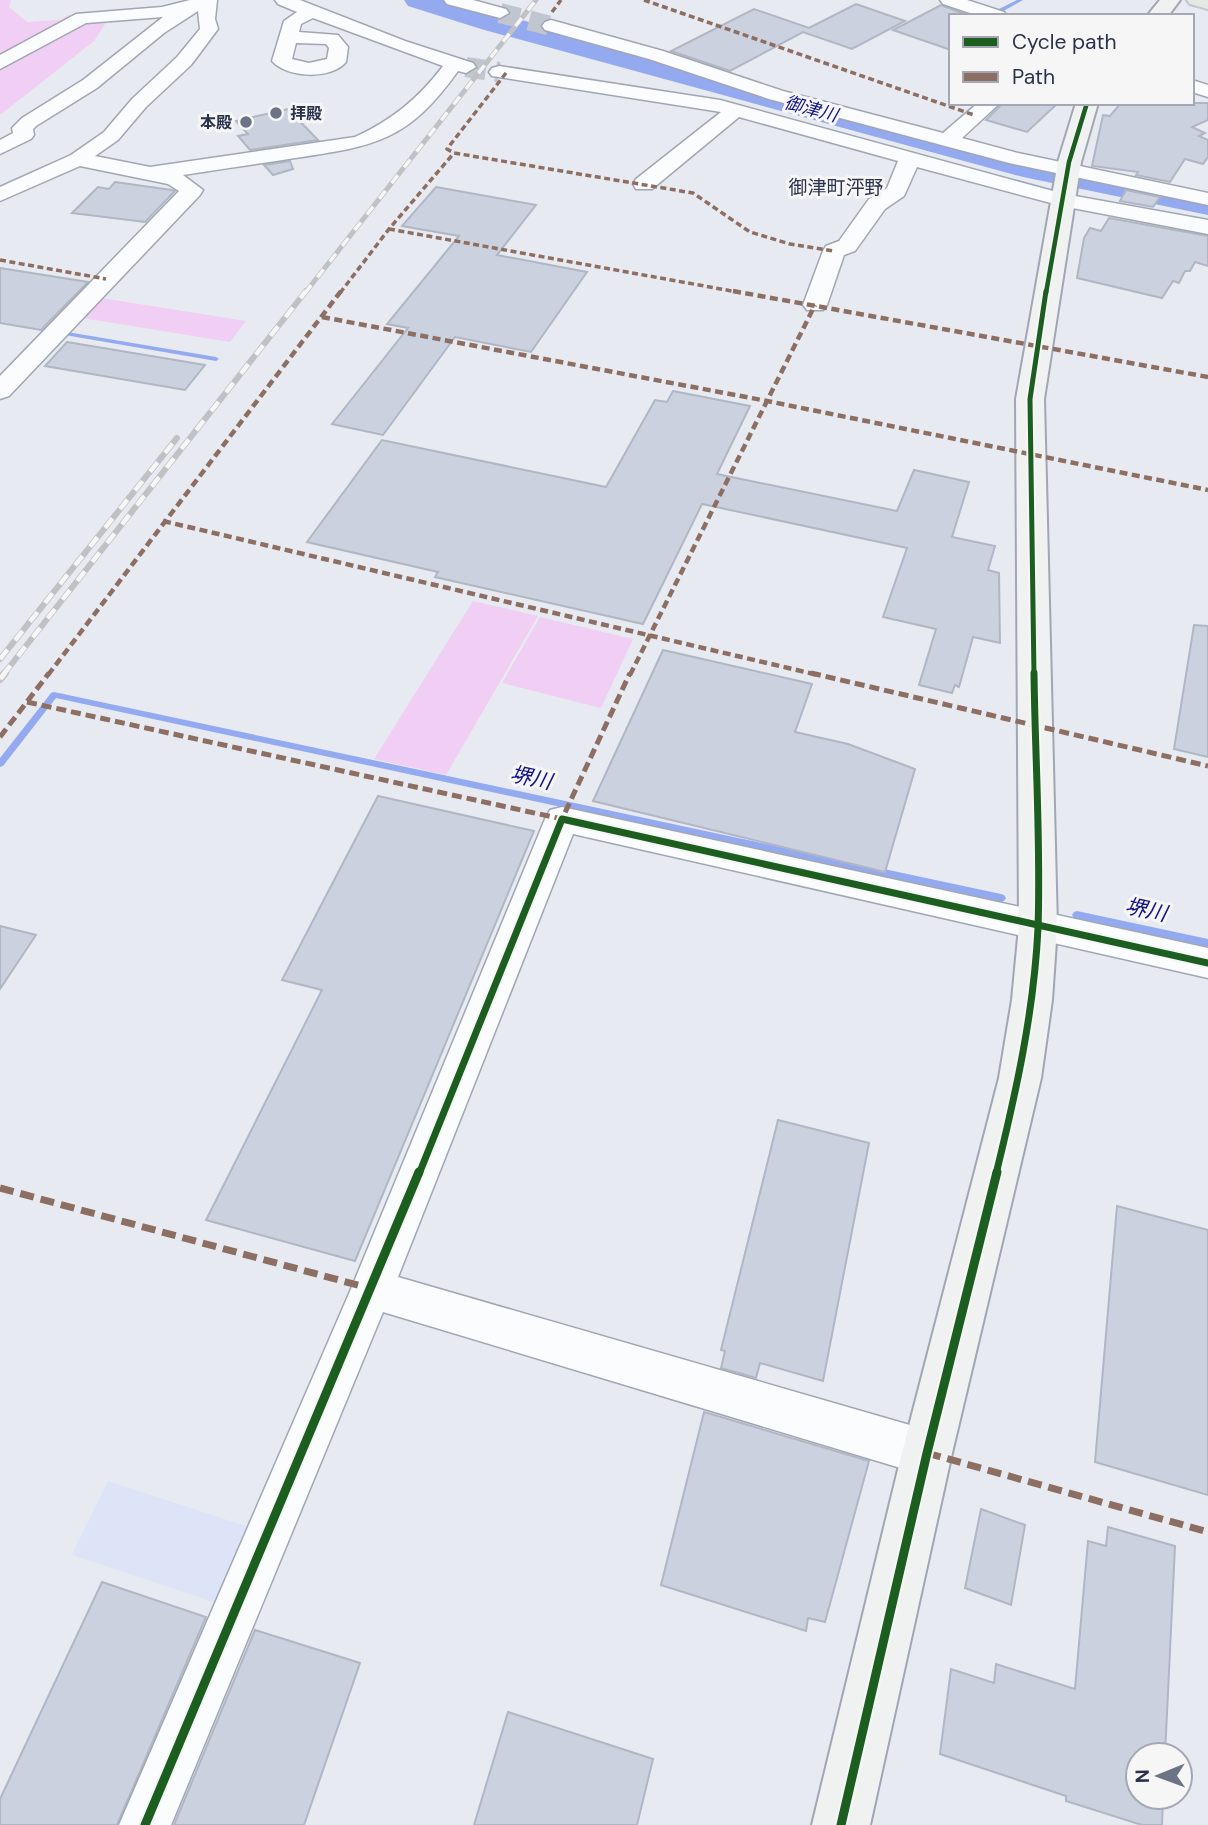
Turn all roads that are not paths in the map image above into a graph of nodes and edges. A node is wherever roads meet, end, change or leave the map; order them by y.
1 (284, 0) edge
2 (453, 0) edge
3 (949, 0) edge
4 (1170, 0) edge
5 (1197, 0) edge
6 (203, 1) edge
7 (1208, 3) edge
8 (85, 9) edge
9 (312, 11) junction
10 (500, 13) tunnel mouth
11 (993, 14) edge
12 (1159, 14) edge
13 (551, 26) tunnel mouth
14 (289, 37) dead end
15 (0, 64) edge
16 (499, 72) tunnel mouth
17 (988, 105) edge
18 (1086, 105) edge
19 (736, 110) junction
20 (948, 140) junction
21 (0, 148) edge
22 (78, 159) junction
23 (911, 159) junction
24 (1068, 171) junction
25 (144, 174) junction
26 (1200, 177) dead end
27 (644, 184) dead end
28 (1183, 193) junction
29 (0, 195) edge
30 (1063, 199) junction
31 (1208, 199) edge
32 (1208, 227) edge
33 (816, 305) dead end
34 (0, 391) edge
35 (1038, 927) junction
36 (1208, 963) edge
37 (372, 1289) junction
38 (927, 1453) junction
39 (145, 1825) edge
40 (841, 1825) edge

1 - 9 street
2 - 10 street
3 - 11 street
4 - 12 street
5 - 7 main road
6 - 8 street
6 - 21 street
6 - 22 street
8 - 15 street
9 - 14 street
9 - 25 street
13 - 20 street
16 - 19 street
17 - 20 street
18 - 24 street
19 - 23 street
19 - 27 street
20 - 24 street
22 - 25 street
22 - 29 street
23 - 30 street
23 - 33 street
24 - 28 street
24 - 30 street
25 - 34 street
26 - 28 street
28 - 31 street
30 - 32 street
30 - 35 street
35 - 36 street
35 - 37 street
35 - 38 street
37 - 38 street
37 - 39 street
38 - 40 street

